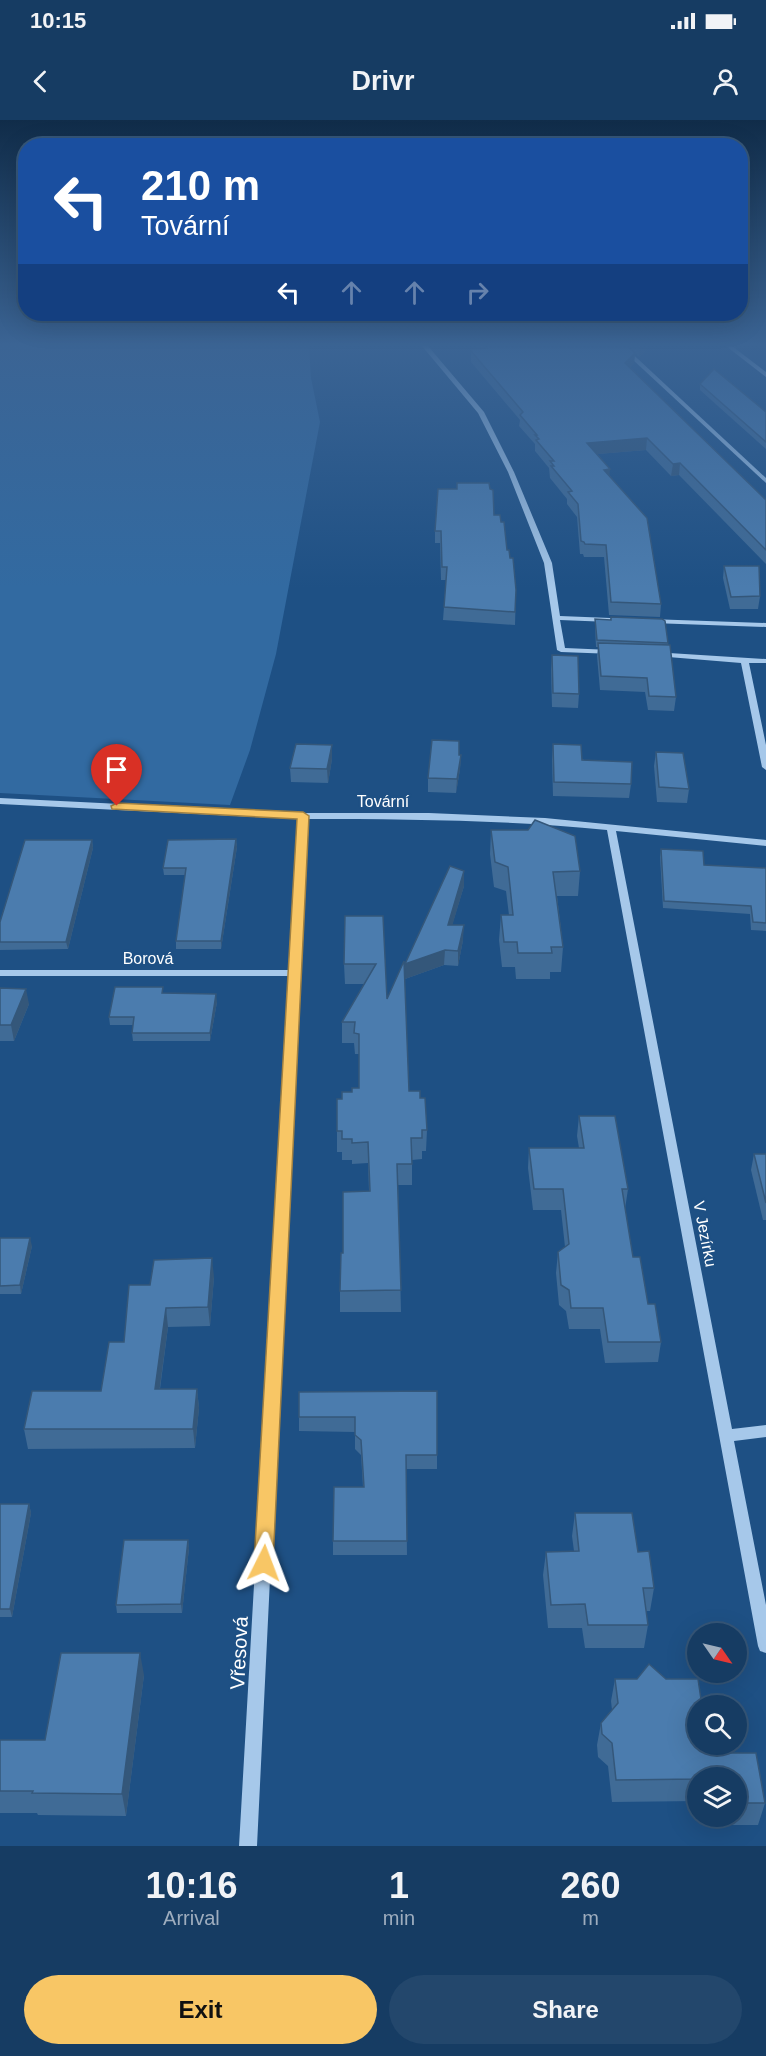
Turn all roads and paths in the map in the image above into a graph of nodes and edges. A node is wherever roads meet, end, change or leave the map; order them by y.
1 (488, 427) edge
2 (708, 427) edge
3 (766, 481) edge
4 (556, 618) junction
5 (623, 620) edge
6 (646, 621) edge
7 (766, 625) edge
8 (618, 652) edge
9 (652, 654) edge
10 (745, 661) junction
11 (766, 661) edge
12 (766, 767) edge
13 (0, 801) edge
14 (303, 816) junction
15 (610, 828) junction
16 (766, 843) edge
17 (0, 973) edge
18 (295, 973) junction
19 (766, 1431) edge
20 (725, 1436) junction
21 (766, 1646) edge
22 (248, 1846) edge

1 - 4 street
2 - 3 street
4 - 5 street
4 - 8 street
6 - 7 street
9 - 10 street
10 - 11 street
10 - 12 street
13 - 14 street, Tovární
14 - 15 street, Tovární
14 - 18 street, Vřesová
15 - 16 street, Tovární
15 - 20 street, V Jezírku
17 - 18 street, Borová
18 - 22 street, Vřesová
19 - 20 street
20 - 21 street, V Jezírku

